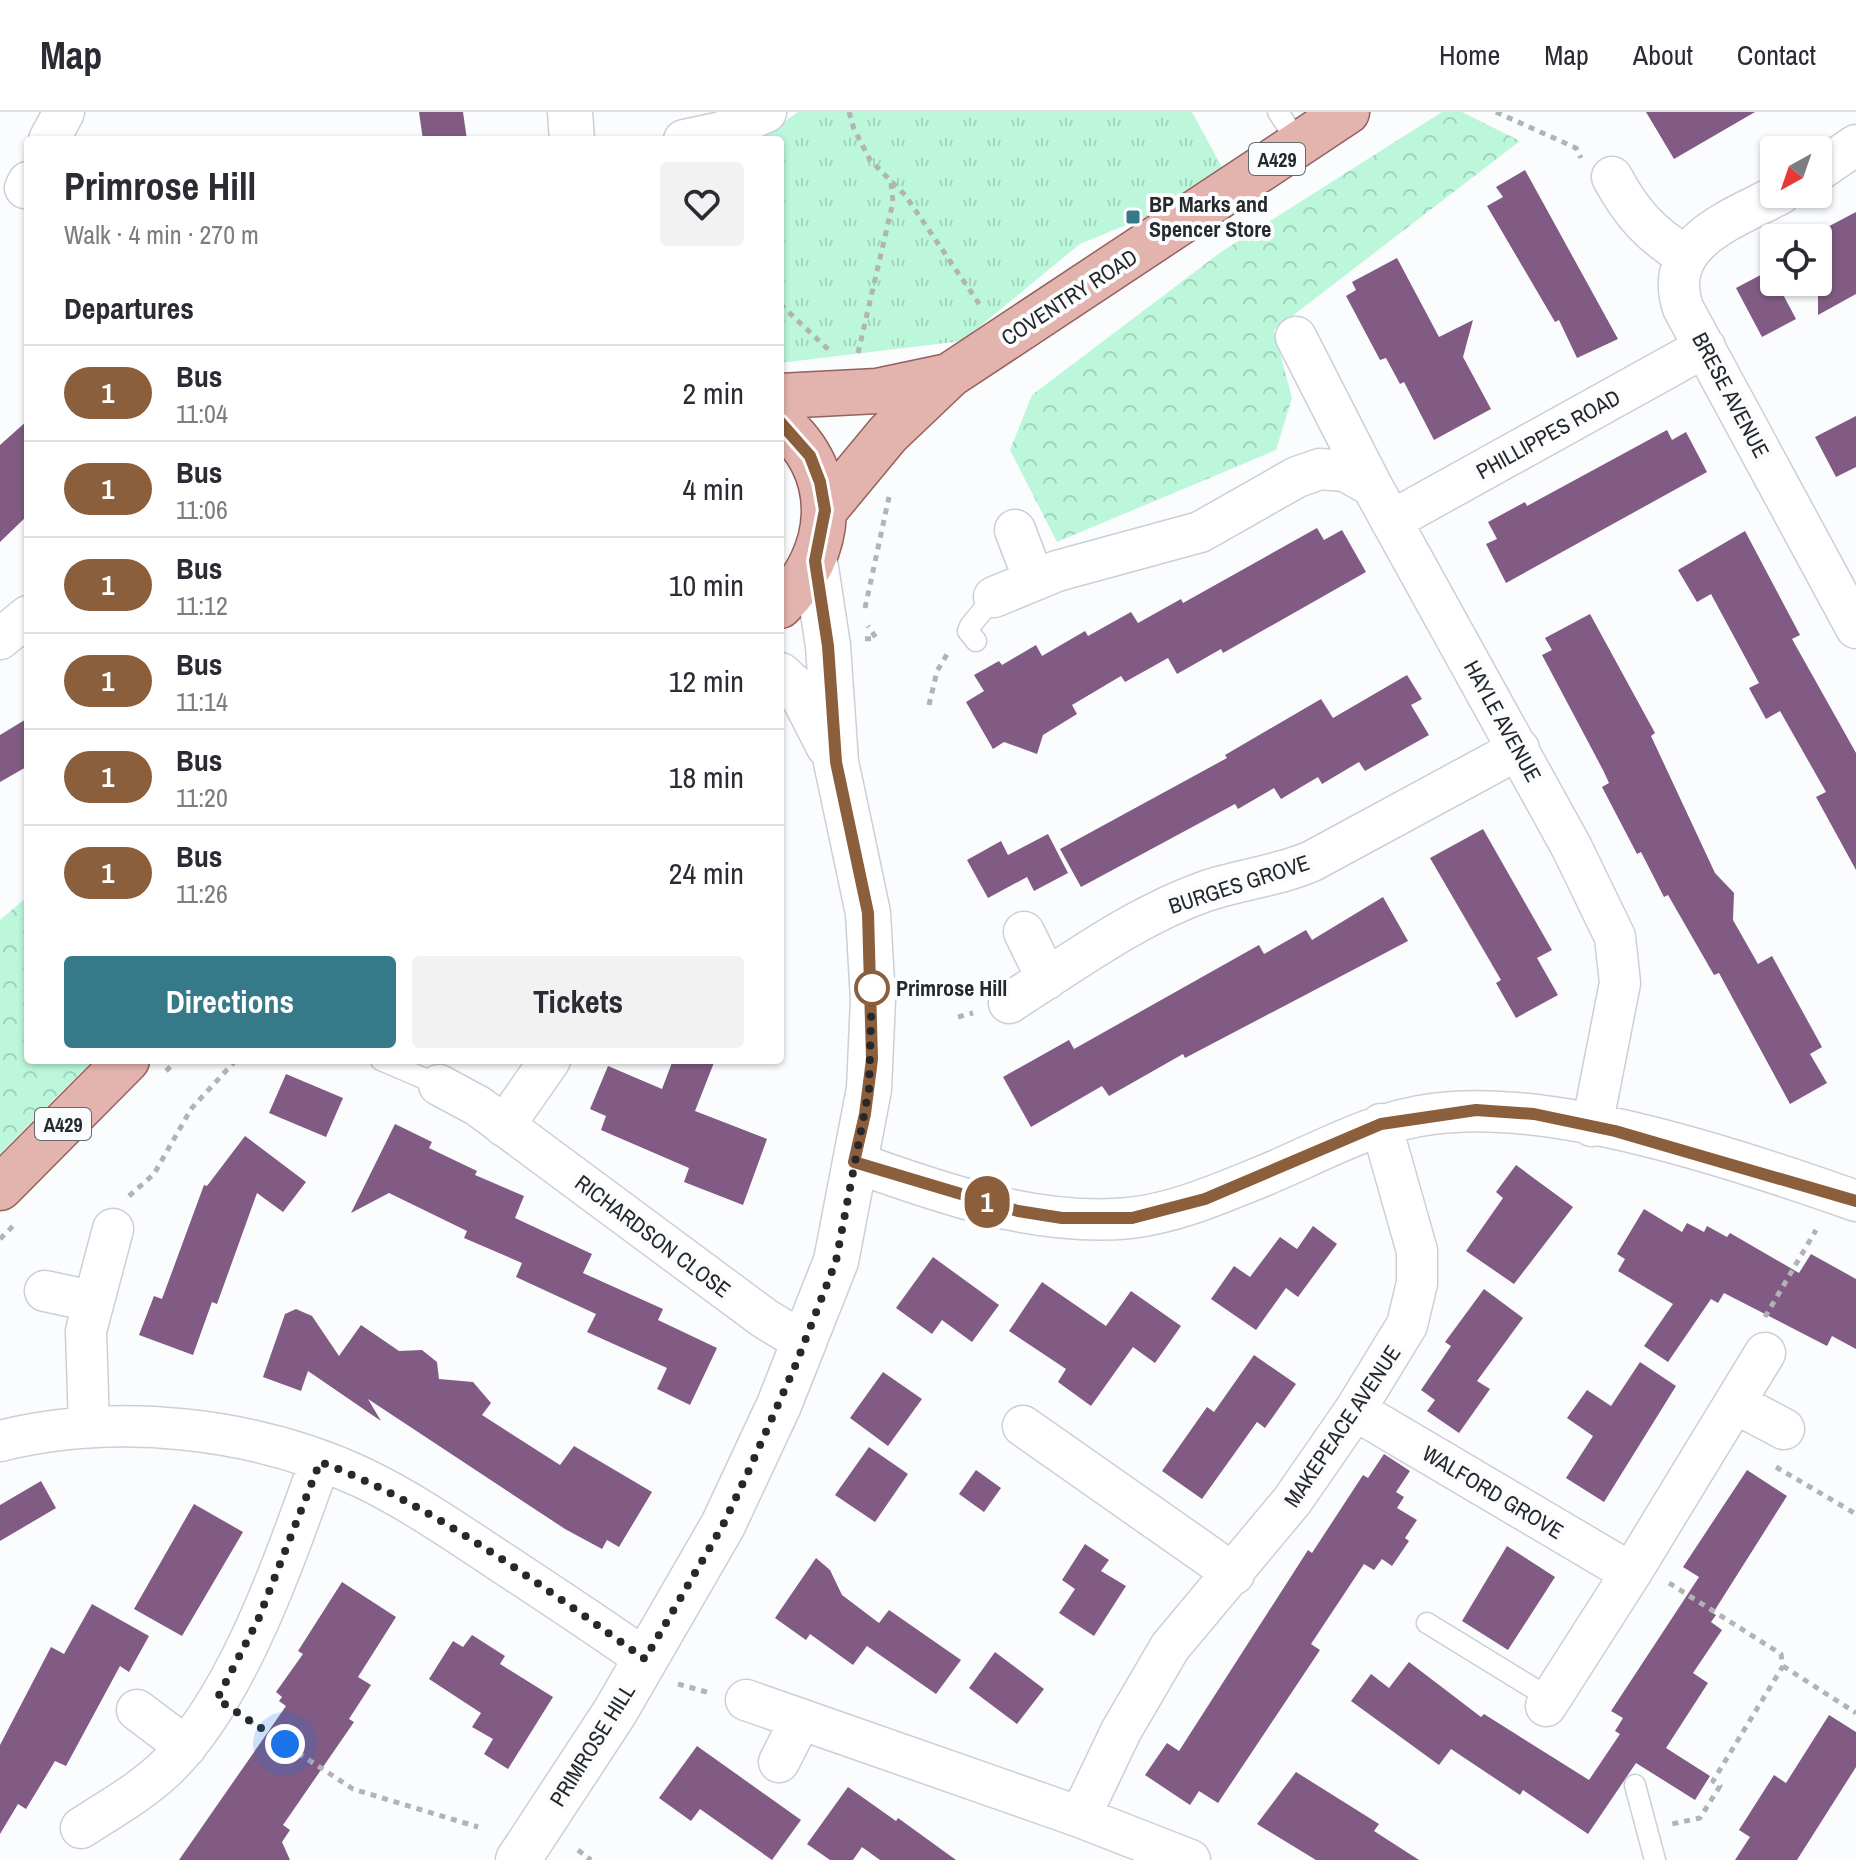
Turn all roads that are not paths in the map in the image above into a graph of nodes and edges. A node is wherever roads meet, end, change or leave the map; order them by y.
1 (64, 112) edge
2 (570, 112) edge
3 (766, 112) edge
4 (1347, 112) edge
5 (1288, 128) edge
6 (51, 136) edge
7 (572, 136) edge
8 (703, 136) edge
9 (1856, 145) edge
10 (1832, 161) edge
11 (1612, 177) road end
12 (1760, 205) edge
13 (1686, 256) junction
14 (1296, 337) dead end
15 (1705, 347) junction
16 (950, 375) junction
17 (784, 396) edge
18 (784, 427) edge
19 (1372, 486) junction
20 (825, 510) junction
21 (1391, 521) junction
22 (1015, 530) dead end
23 (815, 561) junction
24 (1842, 570) edge
25 (1034, 580) junction
26 (994, 597) joint
27 (784, 602) edge
28 (24, 619) edge
29 (1856, 628) edge
30 (972, 636) road end
31 (0, 639) edge
32 (784, 679) edge
33 (1519, 749) junction
34 (836, 762) junction
35 (1024, 932) dead end
36 (1047, 979) junction
37 (1009, 1003) dead end
38 (123, 1064) edge
39 (390, 1064) edge
40 (547, 1064) edge
41 (439, 1085) joint
42 (1381, 1124) junction
43 (504, 1126) junction
44 (1592, 1126) junction
45 (854, 1162) junction
46 (0, 1188) edge
47 (1856, 1201) edge
48 (113, 1229) road end
49 (45, 1291) dead end
50 (91, 1301) junction
51 (805, 1343) junction
52 (1765, 1353) road end
53 (1735, 1403) junction
54 (1355, 1410) junction
55 (89, 1425) junction
56 (1023, 1426) dead end
57 (0, 1441) edge
58 (1776, 1446) road end
59 (320, 1462) junction
60 (1634, 1568) junction
61 (1234, 1574) junction
62 (1427, 1623) dead end
63 (659, 1670) junction
64 (746, 1700) road end
65 (1548, 1702) joint
66 (137, 1710) dead end
67 (801, 1719) junction
68 (186, 1747) junction
69 (779, 1762) dead end
70 (1635, 1785) dead end
71 (1080, 1817) junction
72 (81, 1828) dead end
73 (518, 1860) edge
74 (1190, 1860) edge
75 (1655, 1860) edge

1 - 6 street
2 - 7 street
3 - 8 street
4 - 5 main road, COVENTRY ROAD / A429
5 - 16 main road, COVENTRY ROAD / A429
9 - 10 street
11 - 13 street
12 - 13 street
13 - 15 street, BRESE AVENUE
14 - 19 street, HAYLE AVENUE
15 - 21 street, PHILLIPPES ROAD
15 - 24 street, BRESE AVENUE
16 - 17 main road, COVENTRY ROAD
16 - 20 main road, COVENTRY ROAD
18 - 20 main road, COVENTRY ROAD
19 - 21 street, HAYLE AVENUE
19 - 25 street
20 - 23 main road, COVENTRY ROAD
21 - 33 street, HAYLE AVENUE
22 - 25 street
23 - 27 main road, COVENTRY ROAD
23 - 34 street, PRIMROSE HILL
24 - 29 street, BRESE AVENUE
25 - 26 street
26 - 30 lane
28 - 31 street
32 - 34 street, PRIMROSE HILL
33 - 36 street, BURGES GROVE
33 - 44 street, HAYLE AVENUE
34 - 45 street, PRIMROSE HILL
35 - 36 street
36 - 37 street, BURGES GROVE
38 - 46 main road, A429
39 - 41 lane, RICHARDSON CLOSE
40 - 43 street
41 - 43 street, RICHARDSON CLOSE
42 - 44 street
42 - 45 street
42 - 54 street, MAKEPEACE AVENUE
43 - 51 street, RICHARDSON CLOSE
44 - 47 street
45 - 51 street, PRIMROSE HILL
48 - 50 street
49 - 50 street
50 - 55 street
51 - 63 street, PRIMROSE HILL
52 - 53 street
53 - 58 street
53 - 60 street
54 - 60 street, WALFORD GROVE
54 - 61 street, MAKEPEACE AVENUE
55 - 57 street
55 - 59 street
56 - 61 street
59 - 63 street
59 - 68 street
60 - 65 street
61 - 71 street, MAKEPEACE AVENUE
62 - 65 lane
63 - 73 street, PRIMROSE HILL
64 - 67 street
66 - 68 street
67 - 69 street
67 - 71 street
68 - 72 street
70 - 75 lane
71 - 74 street

